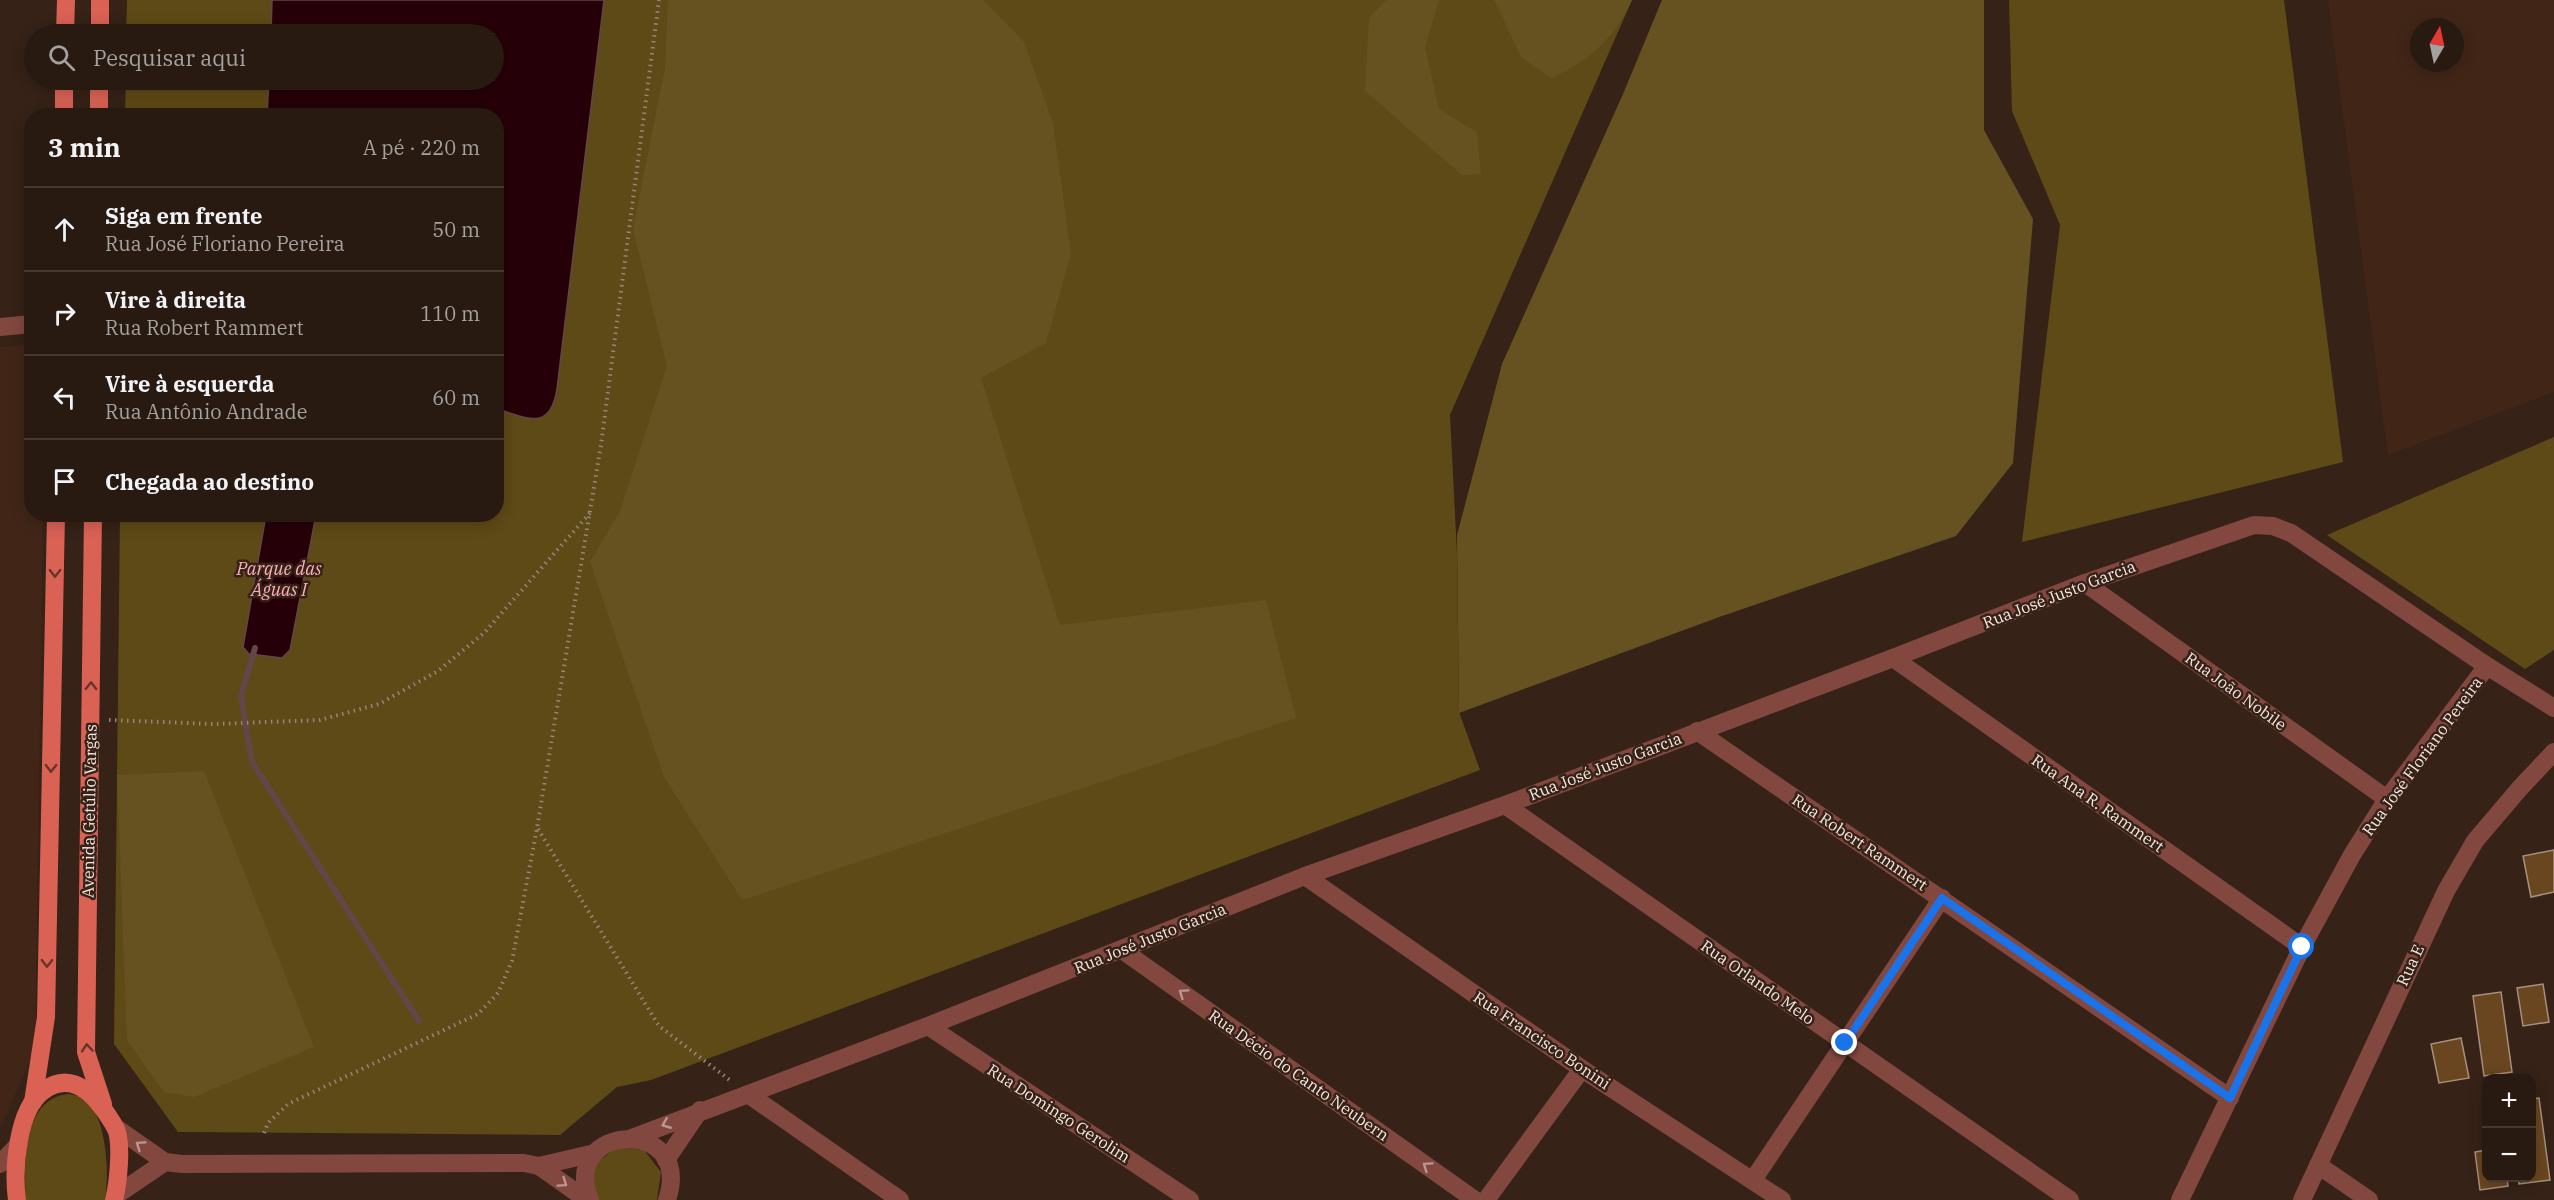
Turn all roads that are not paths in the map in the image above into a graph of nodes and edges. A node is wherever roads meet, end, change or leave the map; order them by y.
1 (66, 0) edge
2 (100, 0) edge
3 (65, 24) edge
4 (100, 24) edge
5 (64, 90) edge
6 (99, 90) edge
7 (64, 108) edge
8 (99, 108) edge
9 (24, 325) edge
10 (0, 327) edge
11 (56, 522) edge
12 (93, 522) edge
13 (2085, 583) junction
14 (1893, 658) junction
15 (2487, 666) junction
16 (2554, 708) edge
17 (1697, 731) junction
18 (2554, 752) edge
19 (2387, 800) junction
20 (1505, 805) junction
21 (1305, 876) junction
22 (1942, 898) junction
23 (2302, 947) junction
24 (1122, 950) junction
25 (928, 1026) junction
26 (1845, 1043) junction
27 (1582, 1069) junction
28 (748, 1094) junction
29 (2230, 1098) junction
30 (33, 1102) junction
31 (103, 1104) junction
32 (700, 1110) junction
33 (115, 1127) junction
34 (632, 1138) junction
35 (19, 1144) junction
36 (595, 1153) junction
37 (666, 1160) junction
38 (165, 1162) junction
39 (0, 1164) edge
40 (2318, 1165) junction
41 (539, 1166) junction
42 (1752, 1180) junction
43 (115, 1198) edge
44 (17, 1200) edge
45 (588, 1200) edge
46 (667, 1200) edge
47 (900, 1200) edge
48 (1190, 1200) edge
49 (1475, 1200) edge
50 (1486, 1200) edge
51 (1782, 1200) edge
52 (2070, 1200) edge
53 (2180, 1200) edge
54 (2302, 1200) edge
55 (2369, 1200) edge

1 - 3 main road
2 - 4 main road
5 - 7 main road
6 - 8 main road
9 - 10 street
11 -> 30 main road
31 -> 12 main road, Avenida Getúlio Vargas
13 - 14 street, Rua José Justo Garcia
13 - 15 street, Rua José Justo Garcia
13 - 19 street, Rua João Nobile
14 - 17 street, Rua José Justo Garcia
14 - 23 street, Rua Ana R. Rammert
15 - 16 street, Rua José Justo Garcia
15 - 19 street, Rua José Floriano Pereira
17 - 20 street, Rua José Justo Garcia
17 - 22 street, Rua Robert Rammert
18 - 40 street, Rua E
19 - 23 street, Rua José Floriano Pereira
20 - 21 street, Rua José Justo Garcia
20 - 26 street, Rua Orlando Melo
21 - 24 street, Rua José Justo Garcia
21 - 27 street, Rua Francisco Bonini
22 - 26 street
22 - 29 street, Rua Robert Rammert
23 - 29 street, Rua José Floriano Pereira
24 - 25 street, Rua José Justo Garcia
49 -> 24 street, Rua Décio do Canto Neubern
25 - 28 street, Rua José Justo Garcia
25 - 48 street, Rua Domingo Gerolim
26 - 42 street
26 - 52 street, Rua Orlando Melo
27 - 42 street, Rua Francisco Bonini
27 - 50 street
28 - 32 street, Rua José Justo Garcia
28 - 47 street
29 - 53 street, Rua José Floriano Pereira
30 - 31 main road
30 - 35 main road
31 - 33 main road, Avenida Getúlio Vargas
32 -> 34 street, Rua José Justo Garcia
32 - 37 street
38 -> 33 street
33 - 43 main road
34 - 36 street, Rua José Justo Garcia
34 - 37 street
35 - 39 street
35 - 44 main road
36 - 41 street, Rua José Justo Garcia
36 - 45 street
37 - 46 street
38 - 41 street
38 - 43 street
40 - 54 street, Rua E
40 - 55 street
41 -> 45 street
42 - 51 street, Rua Francisco Bonini

